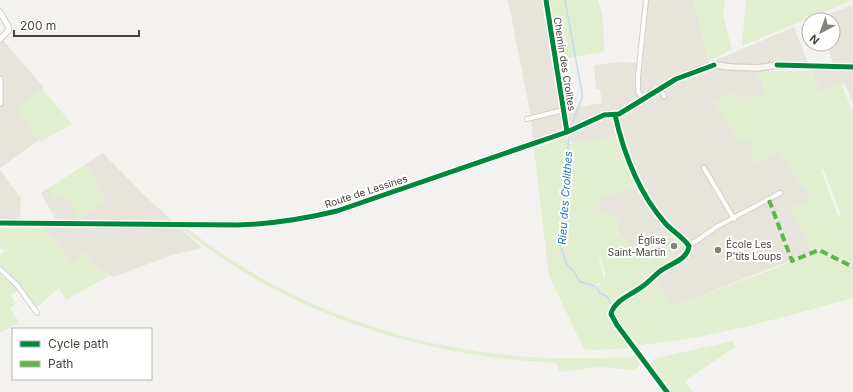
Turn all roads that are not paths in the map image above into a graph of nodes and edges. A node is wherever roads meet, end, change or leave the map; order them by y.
1 (546, 0) edge
2 (646, 0) edge
3 (0, 12) edge
4 (0, 39) edge
5 (853, 67) edge
6 (0, 79) edge
7 (659, 88) junction
8 (664, 96) dead end
9 (643, 99) junction
10 (0, 103) edge
11 (564, 110) junction
12 (615, 115) junction
13 (527, 119) dead end
14 (567, 132) junction
15 (704, 168) dead end
16 (780, 193) dead end
17 (734, 219) junction
18 (0, 223) edge
19 (689, 246) junction
20 (0, 269) edge
21 (37, 313) dead end
22 (667, 392) edge

1 - 11 street, Chemin des Crolites
2 - 9 street
3 - 4 street
5 - 7 main road, Route de Lessines
6 - 10 street
7 - 8 street
7 - 9 main road, Route de Lessines
9 - 12 main road, Route de Lessines
11 - 13 street, Chemin des Crolites
11 - 14 street, Chemin des Crolites
12 - 14 main road, Route de Lessines
12 - 19 street
14 - 18 main road, Route de Lessines
15 - 17 street
16 - 17 street
17 - 19 street
19 - 22 street
20 - 21 street

